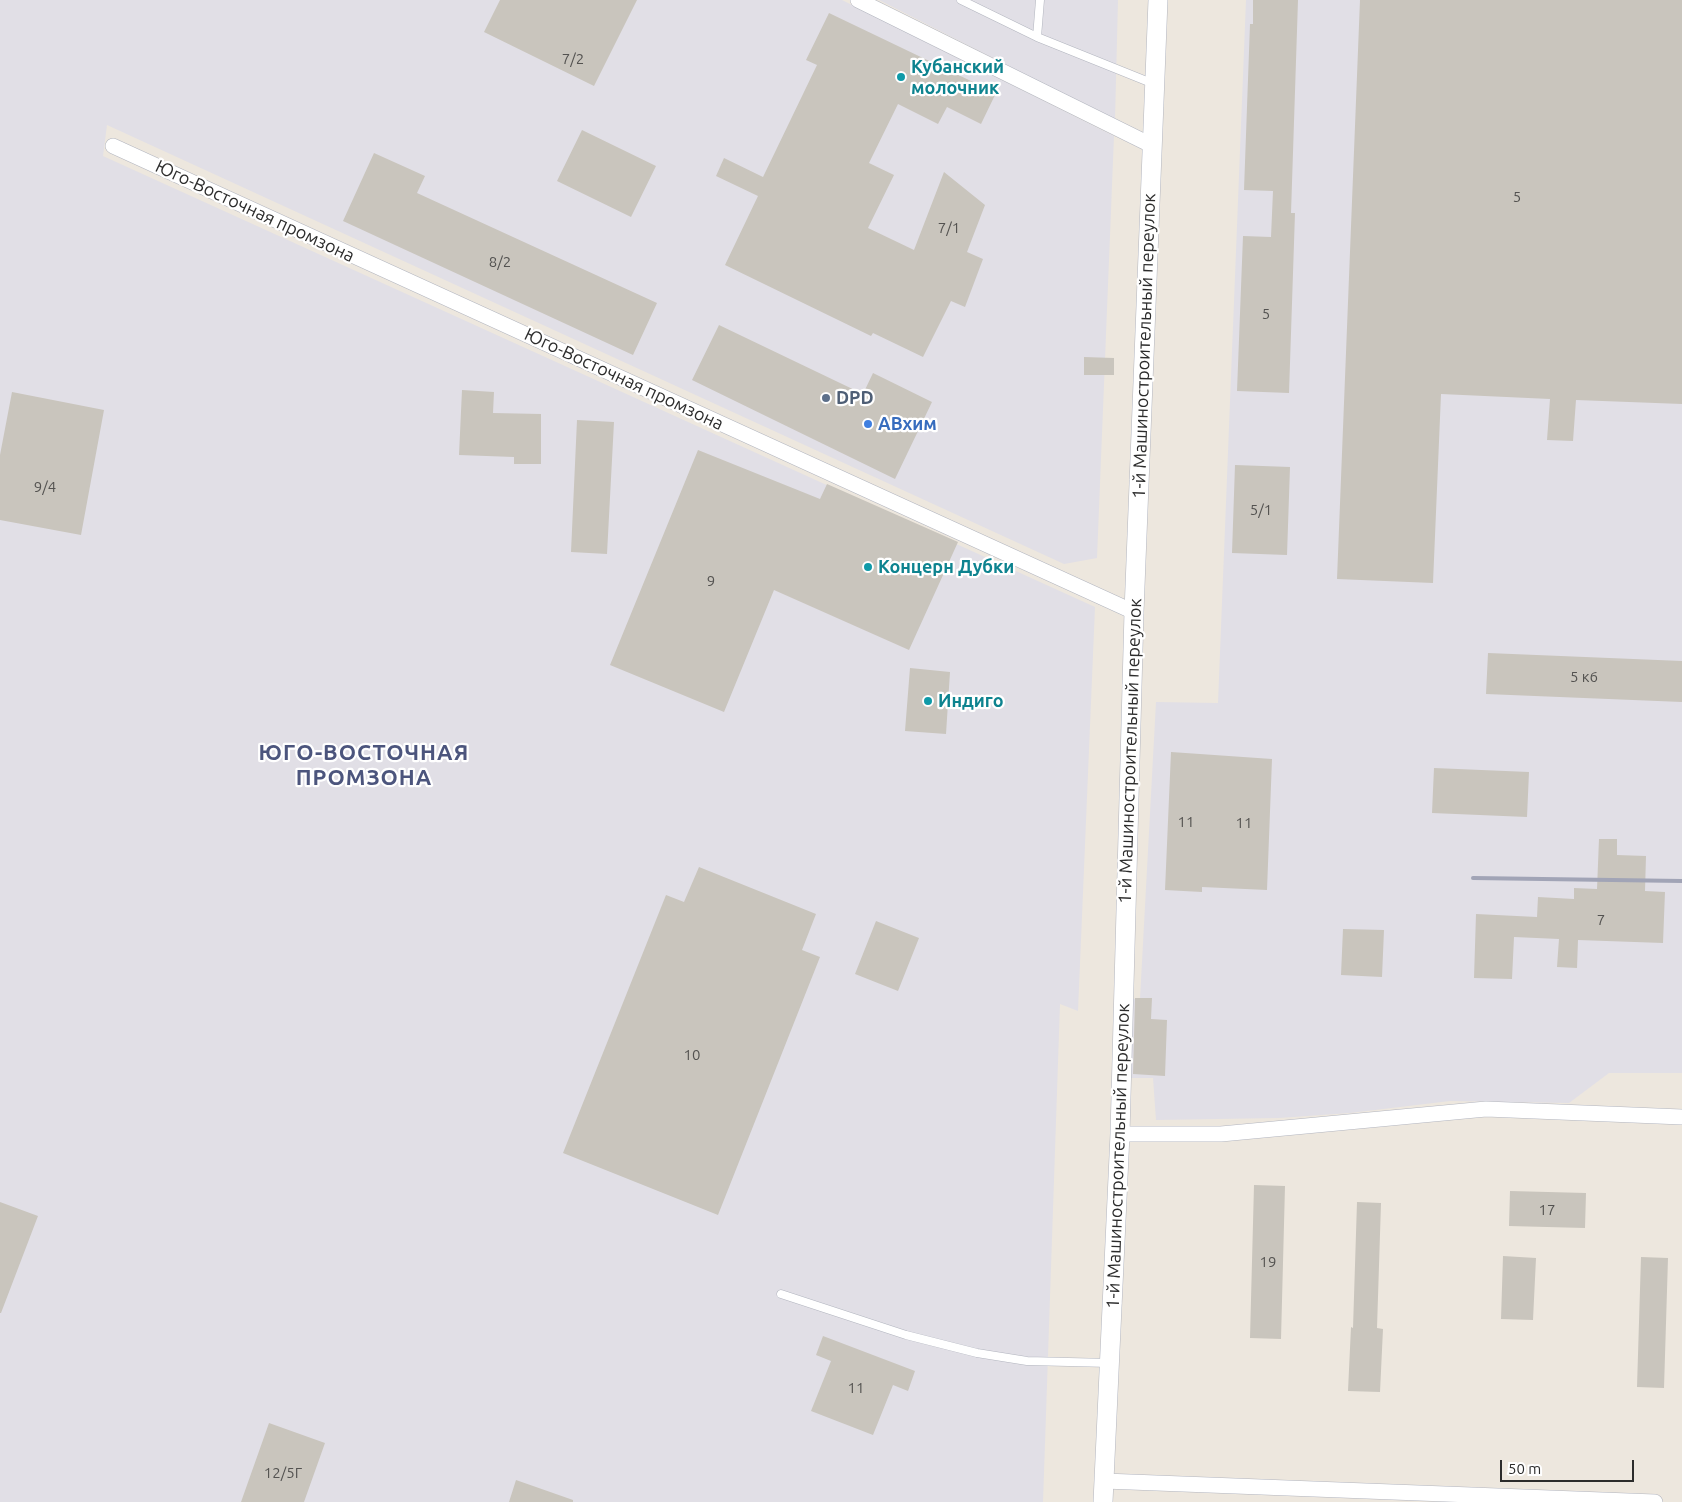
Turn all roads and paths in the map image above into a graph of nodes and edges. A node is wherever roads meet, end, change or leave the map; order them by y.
1 (858, 0) edge
2 (960, 0) edge
3 (1040, 0) edge
4 (1158, 0) edge
5 (1037, 37) junction
6 (1154, 84) junction
7 (1151, 145) junction
8 (113, 146) dead end
9 (1134, 612) junction
10 (1682, 1117) edge
11 (1120, 1134) junction
12 (781, 1294) dead end
13 (1110, 1363) junction
14 (1104, 1481) junction
15 (1103, 1502) edge
16 (1654, 1502) edge

1 - 7 street
2 - 5 lane
3 - 5 lane
4 - 6 street, 1-й Машиностроительный переулок
5 - 6 lane
6 - 7 street, 1-й Машиностроительный переулок
7 - 9 street, 1-й Машиностроительный переулок
8 - 9 street, Юго-Восточная промзона
9 - 11 street, 1-й Машиностроительный переулок
10 - 11 street
11 - 13 street, 1-й Машиностроительный переулок
12 - 13 lane
13 - 14 street, 1-й Машиностроительный переулок
14 - 15 street, 1-й Машиностроительный переулок
14 - 16 street

